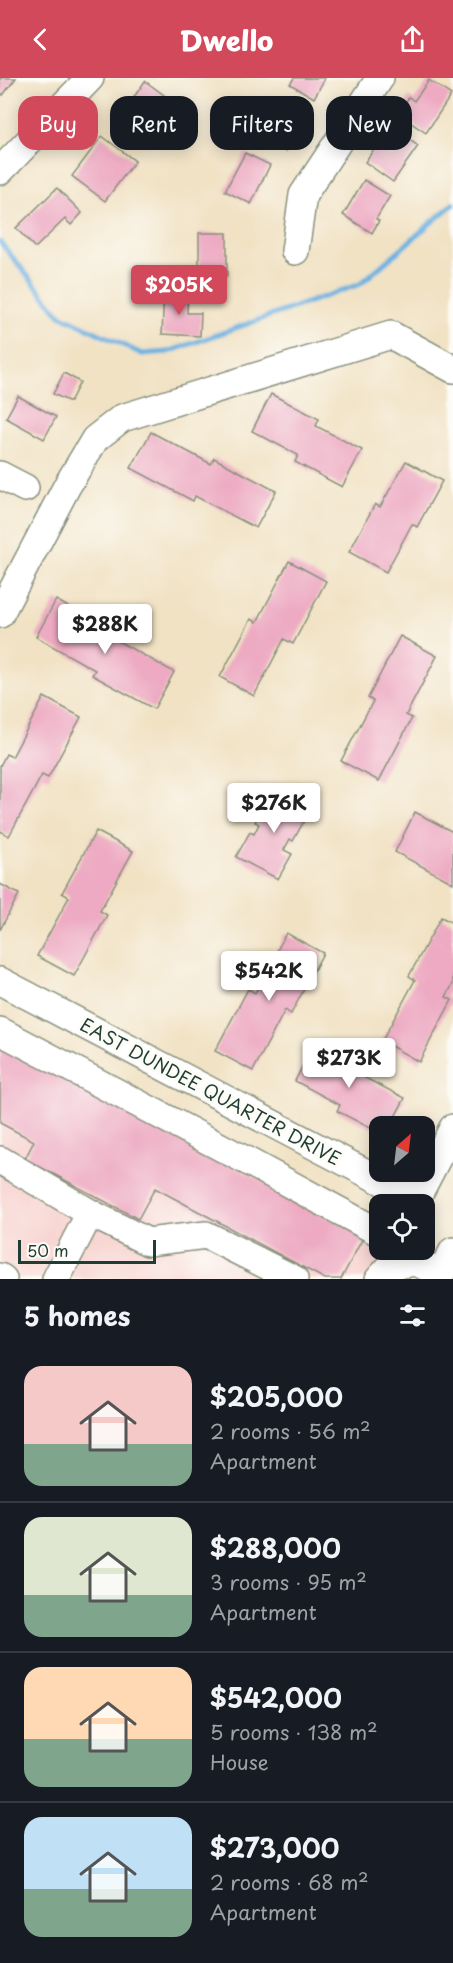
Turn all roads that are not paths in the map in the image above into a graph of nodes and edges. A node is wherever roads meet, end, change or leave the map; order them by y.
1 (90, 78) edge
2 (380, 78) edge
3 (0, 171) edge
4 (296, 251) dead end
5 (453, 369) edge
6 (0, 475) edge
7 (25, 488) dead end
8 (0, 614) edge
9 (0, 981) edge
10 (0, 1031) edge
11 (453, 1128) edge
12 (0, 1160) edge
13 (90, 1213) junction
14 (369, 1227) edge
15 (401, 1260) edge
16 (423, 1260) edge
17 (446, 1266) edge
18 (56, 1279) edge
19 (294, 1279) edge
20 (379, 1279) edge

1 - 3 street
2 - 4 street
5 - 8 street
6 - 7 street
9 - 11 street, EAST DUNDEE QUARTER DRIVE
10 - 14 street
12 - 13 street
13 - 18 street
13 - 19 street
15 - 20 street
16 - 17 street

